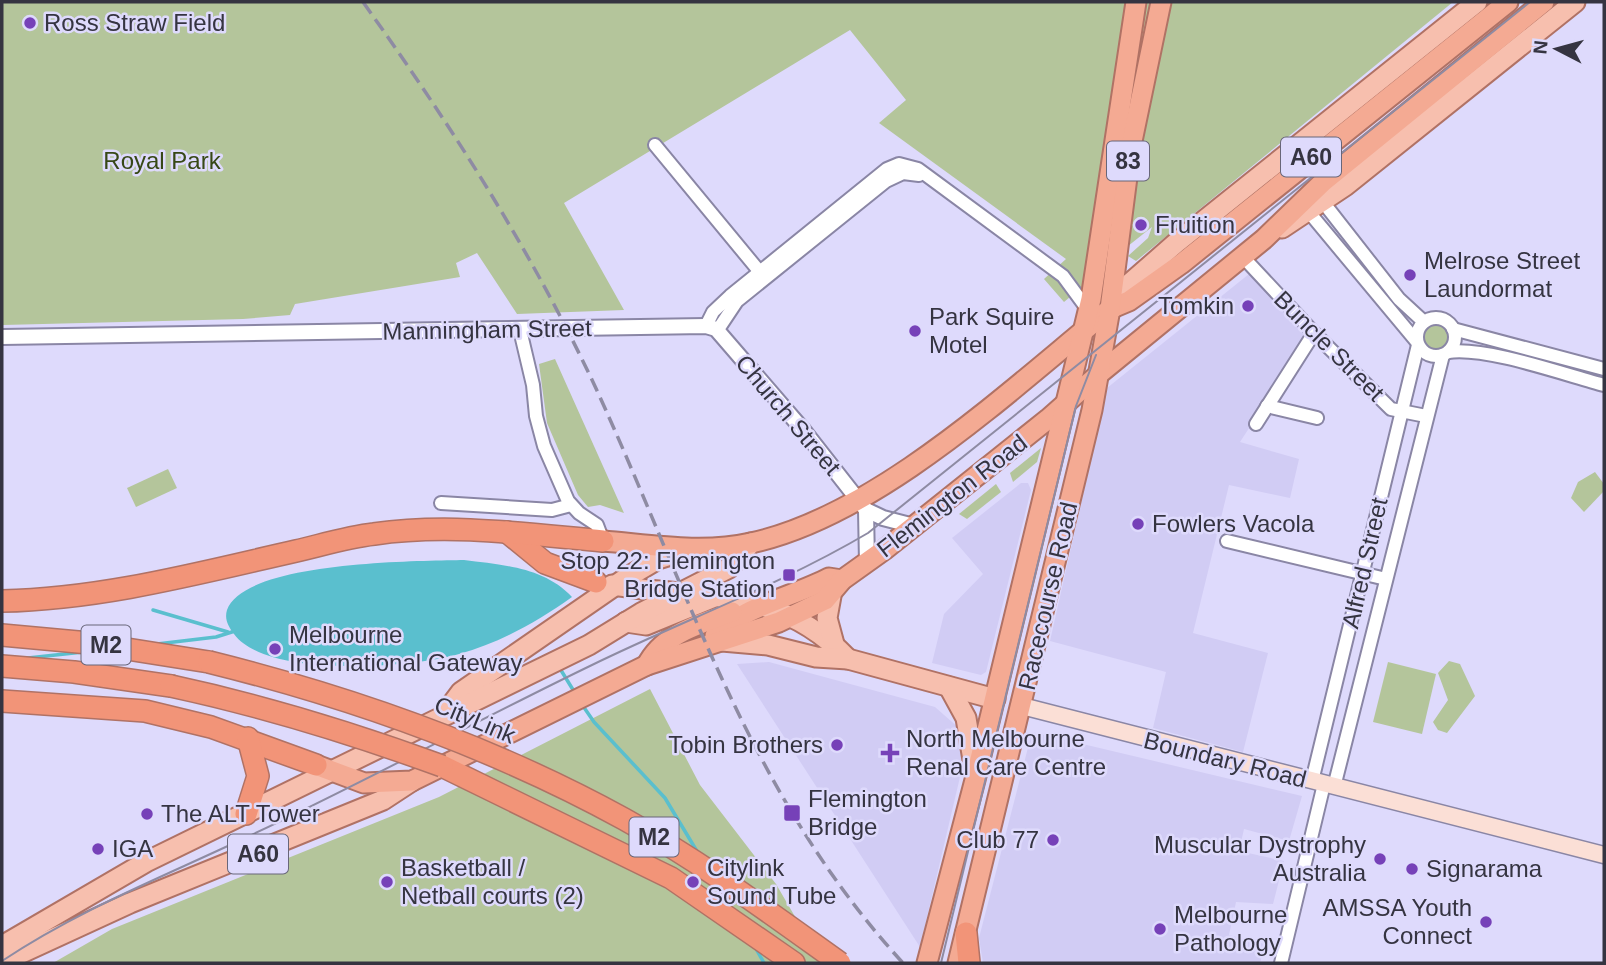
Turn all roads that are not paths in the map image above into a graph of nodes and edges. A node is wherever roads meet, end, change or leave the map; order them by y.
1 (1136, 2) edge
2 (1161, 2) edge
3 (1477, 2) edge
4 (1508, 2) edge
5 (1544, 2) edge
6 (1575, 2) edge
7 (1533, 23) junction
8 (656, 145) dead end
9 (1315, 206) junction
10 (1264, 239) junction
11 (1243, 257) junction
12 (762, 275) junction
13 (1381, 277) junction
14 (1369, 286) junction
15 (1112, 309) junction
16 (1088, 310) junction
17 (1424, 322) junction
18 (711, 328) junction
19 (1453, 329) junction
20 (520, 330) junction
21 (1083, 331) junction
22 (1314, 333) junction
23 (2, 337) edge
24 (1503, 343) junction
25 (1418, 344) junction
26 (1446, 354) junction
27 (1499, 358) junction
28 (1604, 369) edge
29 (1100, 373) junction
30 (1604, 384) edge
31 (1065, 404) junction
32 (1267, 407) junction
33 (1401, 411) junction
34 (1426, 416) junction
35 (1317, 418) dead end
36 (1256, 424) dead end
37 (441, 503) dead end
38 (861, 504) junction
39 (571, 505) junction
40 (914, 526) junction
41 (507, 532) junction
42 (603, 541) junction
43 (1227, 541) dead end
44 (751, 543) junction
45 (691, 549) junction
46 (867, 563) junction
47 (1363, 573) junction
48 (1386, 579) junction
49 (606, 584) junction
50 (836, 588) junction
51 (684, 592) junction
52 (719, 595) junction
53 (2, 601) edge
54 (756, 609) junction
55 (790, 617) junction
56 (626, 622) junction
57 (2, 635) edge
58 (715, 642) junction
59 (834, 643) junction
60 (848, 659) junction
61 (647, 665) junction
62 (2, 666) edge
63 (949, 687) junction
64 (995, 699) junction
65 (2, 701) edge
66 (1022, 706) junction
67 (442, 717) junction
68 (248, 738) junction
69 (323, 768) junction
70 (975, 780) junction
71 (412, 781) junction
72 (1324, 784) junction
73 (246, 814) junction
74 (1604, 855) edge
75 (120, 876) junction
76 (130, 904) junction
77 (966, 933) junction
78 (2, 946) edge
79 (2, 962) edge
80 (794, 963) edge
81 (840, 963) edge
82 (927, 963) edge
83 (958, 963) edge
84 (969, 963) edge
85 (1281, 963) edge

1 - 16 highway, 83
2 - 15 highway, 83
3 - 15 main road, Flemington Road / A60
4 - 15 highway, Flemington Road / A60
5 - 7 highway, Flemington Road / A60
6 - 7 main road, Flemington Road / A60
7 - 9 main road, Flemington Road / A60
7 - 10 highway, Flemington Road / A60
8 - 12 street
9 - 10 main road, Flemington Road / A60
9 - 13 street
9 - 14 street
10 - 11 highway, Flemington Road / A60
11 - 22 street, Buncle Street
11 - 29 highway, Flemington Road / A60
12 - 16 street
12 - 18 street
13 - 14 street
13 - 17 street
14 - 25 street
15 - 21 highway, Flemington Road / A60
15 - 29 highway, Racecourse Road / 83
16 - 21 highway, 83
17 - 19 street
17 - 25 street
18 - 20 street, Manningham Street
18 - 38 street, Church Street
19 - 24 street
19 - 26 street
20 - 23 street, Manningham Street
20 - 39 street
21 - 31 highway, Racecourse Road / 83
21 - 38 highway, Flemington Road / A60
22 - 32 street
22 - 33 street, Buncle Street
24 - 27 street
24 - 28 street
25 - 26 street
25 - 33 street, Alfred Street
26 - 27 street
26 - 34 street, Alfred Street
27 - 30 street
29 - 31 highway, Flemington Road / A60
29 - 66 highway, Racecourse Road / 83
31 - 40 highway, Flemington Road / A60
31 - 64 highway, Racecourse Road / 83
32 - 35 street
32 - 36 street
33 - 34 street, Buncle Street
33 - 47 street, Alfred Street
34 - 48 street, Alfred Street
37 - 39 street
38 - 40 street
38 - 44 highway, Flemington Road / A60
38 - 46 street
39 - 42 street
40 - 46 highway, Flemington Road / A60
41 - 42 highway
41 - 49 highway
41 - 53 highway
42 - 45 highway
43 - 47 street
44 - 45 highway
44 - 51 main road, Flemington Road / A60
45 - 49 main road
46 - 50 highway, Flemington Road / A60
47 - 48 street
47 - 72 street, Alfred Street
48 - 72 street, Alfred Street
49 - 51 main road
49 - 67 main road
50 - 54 highway, A60
50 - 55 highway, Flemington Road / A60
50 - 59 main road
51 - 52 main road
51 - 56 main road, Flemington Road / A60
52 - 54 main road
52 - 56 main road
54 - 55 main road
54 - 58 highway, A60
54 - 61 highway, A60
55 - 58 highway, Flemington Road / A60
55 - 59 main road
56 - 67 main road, Flemington Road / A60
57 - 81 highway, CityLink / M2, bridge
58 - 60 main road, Boundary Road
58 - 61 highway, Flemington Road / A60
59 - 60 main road
60 - 63 main road, Boundary Road
61 - 71 highway, Flemington Road / A60
62 - 80 highway, M2, bridge
63 - 64 main road, Boundary Road
63 - 70 main road
64 - 66 highway, Boundary Road
64 - 70 highway, Racecourse Road / 83
65 - 68 highway
66 - 72 main road, Boundary Road
66 - 77 highway, Racecourse Road / 83
67 - 69 main road, A60
68 - 69 highway
68 - 73 highway
69 - 71 highway
69 - 73 main road, A60
70 - 82 highway, Racecourse Road / 83
71 - 76 main road, A60
72 - 74 main road, Boundary Road
72 - 85 street, Alfred Street
73 - 75 main road, A60
75 - 76 main road
75 - 78 main road, A60
76 - 79 main road, A60
77 - 83 highway, Racecourse Road / 83
77 - 84 highway

